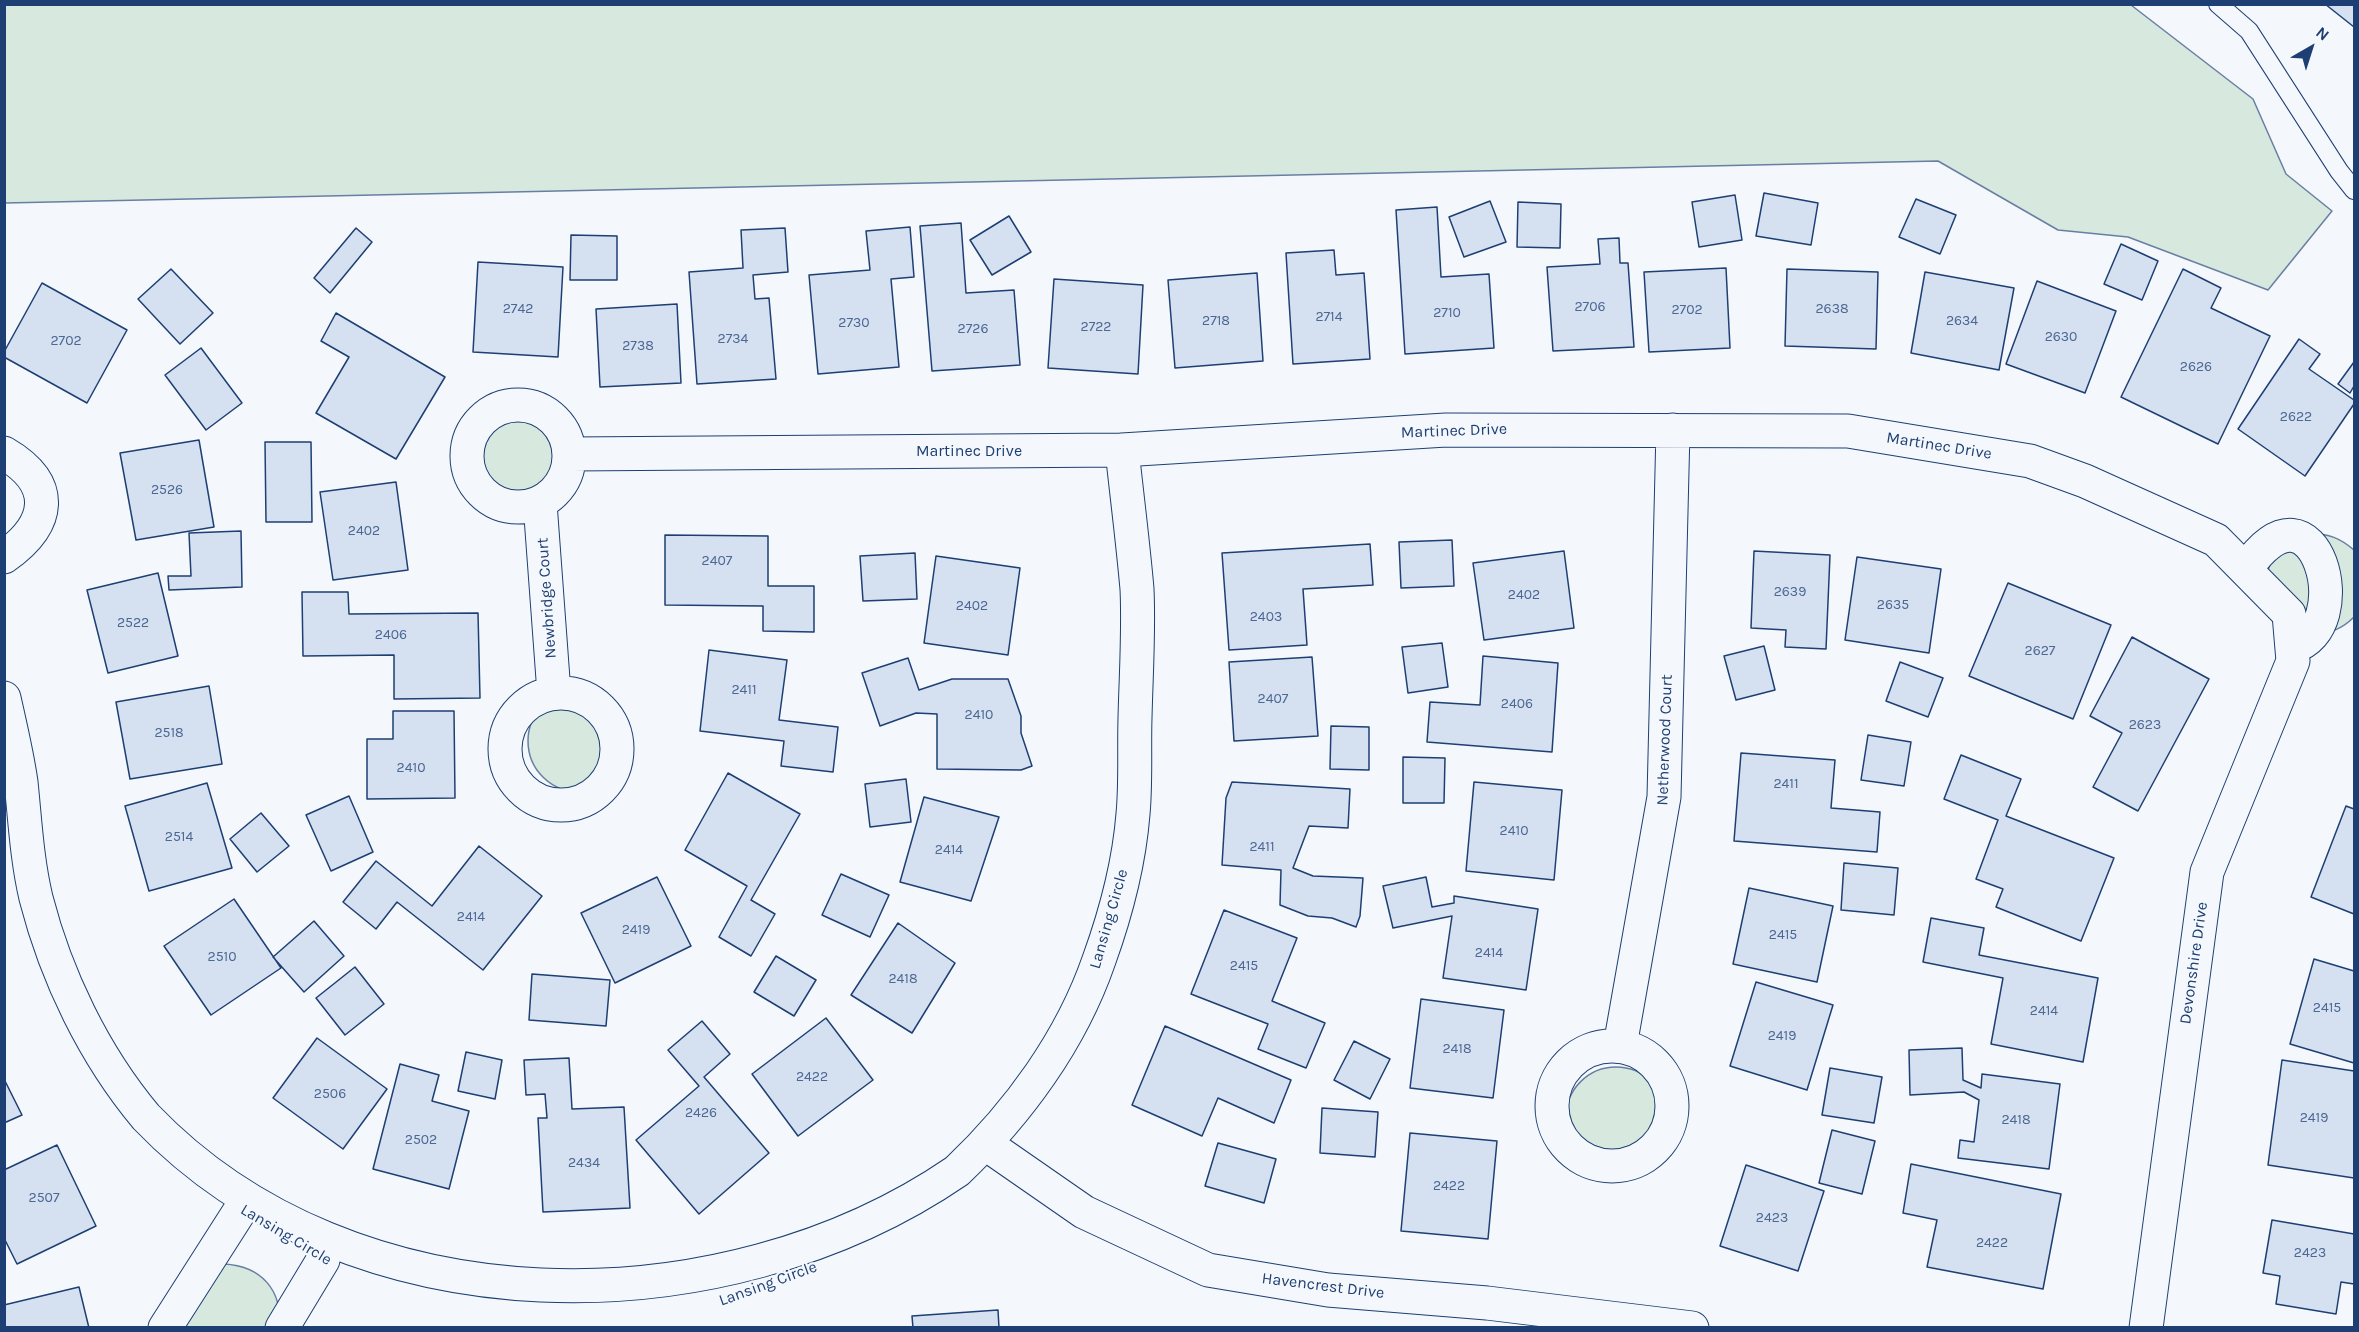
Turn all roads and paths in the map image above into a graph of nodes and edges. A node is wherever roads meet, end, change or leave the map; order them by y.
1 (2218, 4) edge
2 (2355, 190) edge
3 (1673, 430) junction
4 (1122, 450) junction
5 (4, 453) edge
6 (570, 454) junction
7 (540, 503) junction
8 (4, 557) edge
9 (2246, 569) junction
10 (2289, 614) joint
11 (2292, 646) junction
12 (554, 693) dead end
13 (4, 698) edge
14 (14, 834) edge
15 (1620, 1046) dead end
16 (986, 1144) junction
17 (241, 1209) junction
18 (324, 1260) junction
19 (750, 1294) dead end
20 (428, 1300) dead end
21 (1557, 1320) edge
22 (1677, 1327) edge
23 (165, 1328) edge
24 (282, 1328) edge
25 (2146, 1328) edge

1 - 2 lane
3 - 4 street, Martinec Drive
3 - 9 street, Martinec Drive
3 - 15 street, Netherwood Court
4 - 6 street, Martinec Drive
4 - 16 street, Lansing Circle
5 - 8 street
6 - 7 street
6 - 7 street
7 - 12 street, Newbridge Court
9 - 10 street, Martinec Drive
9 - 11 street
10 - 11 street, Devonshire Drive
11 - 25 street, Devonshire Drive
13 - 14 street, Lansing Circle
14 - 17 street, Lansing Circle
16 - 19 street, Lansing Circle
16 - 21 street, Havencrest Drive
17 - 18 street, Lansing Circle
17 - 23 street
18 - 20 street, Lansing Circle
18 - 24 street
21 - 22 street, Havencrest Drive

